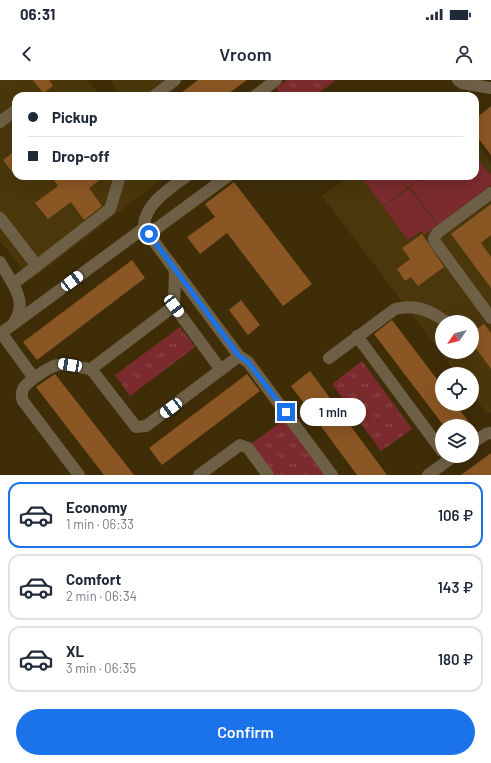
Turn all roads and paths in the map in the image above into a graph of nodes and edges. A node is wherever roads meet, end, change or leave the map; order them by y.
1 (175, 80) edge
2 (276, 80) edge
3 (458, 80) edge
4 (491, 88) edge
5 (159, 92) edge
6 (260, 92) edge
7 (12, 113) edge
8 (0, 122) edge
9 (119, 180) edge
10 (182, 180) edge
11 (222, 180) edge
12 (491, 193) edge
13 (0, 218) edge
14 (147, 231) junction
15 (1, 265) edge
16 (37, 266) junction
17 (175, 269) junction
18 (13, 284) junction
19 (20, 296) junction
20 (49, 299) junction
21 (174, 306) junction
22 (436, 315) edge
23 (491, 318) edge
24 (3, 333) edge
25 (357, 336) junction
26 (239, 356) junction
27 (329, 358) dead end
28 (91, 368) junction
29 (221, 370) junction
30 (34, 378) junction
31 (491, 433) edge
32 (479, 438) edge
33 (435, 440) edge
34 (440, 463) edge
35 (79, 475) edge
36 (199, 475) edge
37 (268, 475) edge
38 (332, 475) edge
39 (428, 475) edge

1 - 5 lane
2 - 6 lane
3 - 4 lane
7 - 8 lane
9 - 16 lane
10 - 14 lane
11 - 14 lane
12 - 23 lane
13 - 16 lane
14 - 17 lane
14 - 20 lane
15 - 18 lane
16 - 18 lane
17 - 21 lane
17 - 26 lane
18 - 19 lane
19 - 20 lane
19 - 24 lane
20 - 24 lane
21 - 28 lane
21 - 29 lane
22 - 25 lane
24 - 30 lane
25 - 27 lane
25 - 33 lane
26 - 29 lane
26 - 38 lane
28 - 29 lane
28 - 30 lane
30 - 35 lane
31 - 32 lane
34 - 39 lane
36 - 37 lane

